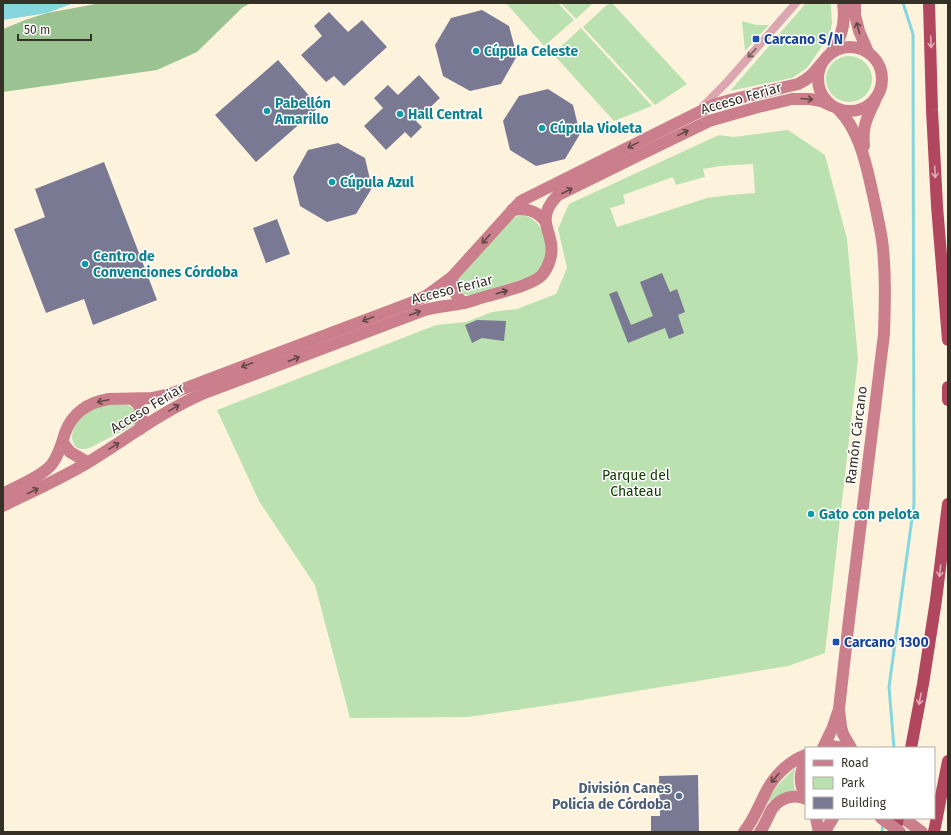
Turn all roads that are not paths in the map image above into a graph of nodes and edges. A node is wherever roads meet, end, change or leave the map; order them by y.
1 (796, 3) edge
2 (843, 3) edge
3 (855, 3) edge
4 (929, 3) edge
5 (868, 52) junction
6 (831, 53) junction
7 (821, 64) junction
8 (877, 97) junction
9 (835, 107) junction
10 (693, 115) junction
11 (866, 165) junction
12 (512, 210) junction
13 (546, 221) junction
14 (452, 277) junction
15 (464, 303) junction
16 (948, 340) edge
17 (948, 387) edge
18 (132, 399) junction
19 (948, 400) edge
20 (140, 429) junction
21 (63, 443) junction
22 (87, 462) junction
23 (3, 494) edge
24 (948, 504) edge
25 (3, 506) edge
26 (839, 709) junction
27 (823, 747) edge
28 (827, 747) edge
29 (839, 747) edge
30 (850, 747) edge
31 (911, 747) edge
32 (805, 756) edge
33 (948, 761) edge
34 (805, 763) edge
35 (805, 796) edge
36 (805, 798) edge
37 (816, 819) edge
38 (832, 819) edge
39 (882, 819) edge
40 (898, 819) edge
41 (904, 819) edge
42 (744, 832) edge
43 (760, 832) edge
44 (819, 832) edge
45 (826, 832) edge
46 (895, 832) edge
47 (900, 832) edge
48 (922, 832) edge
49 (934, 832) edge

1 -> 10 street
2 - 6 main road
5 -> 3 main road
4 -> 16 highway
5 - 6 main road
5 - 8 main road
6 - 7 main road
7 - 9 main road
7 - 10 main road, Acceso Feriar
8 - 9 main road
8 - 11 main road, Ramón Cárcano
9 - 11 main road, Ramón Cárcano
13 -> 9 main road, Acceso Feriar
10 -> 12 main road, Acceso Feriar
11 - 26 main road, Ramón Cárcano
12 - 13 main road
12 -> 14 main road, Acceso Feriar
15 -> 13 main road, Acceso Feriar
14 - 15 main road
14 -> 18 main road, Acceso Feriar
20 -> 15 main road, Acceso Feriar
17 - 19 highway
18 - 20 main road
18 -> 21 main road, Acceso Feriar
22 -> 20 main road, Acceso Feriar
21 - 22 main road
21 - 23 main road, Acceso Feriar
25 -> 22 main road, Acceso Feriar
24 -> 31 highway
26 - 27 main road, Ramón Cárcano
26 - 30 main road, Ramón Cárcano
28 - 29 main road
32 -> 42 main road
33 - 49 highway
34 - 35 main road
36 - 43 main road
37 - 44 main road
38 - 45 main road
39 - 47 main road, bridge
40 - 46 highway
41 - 48 main road

